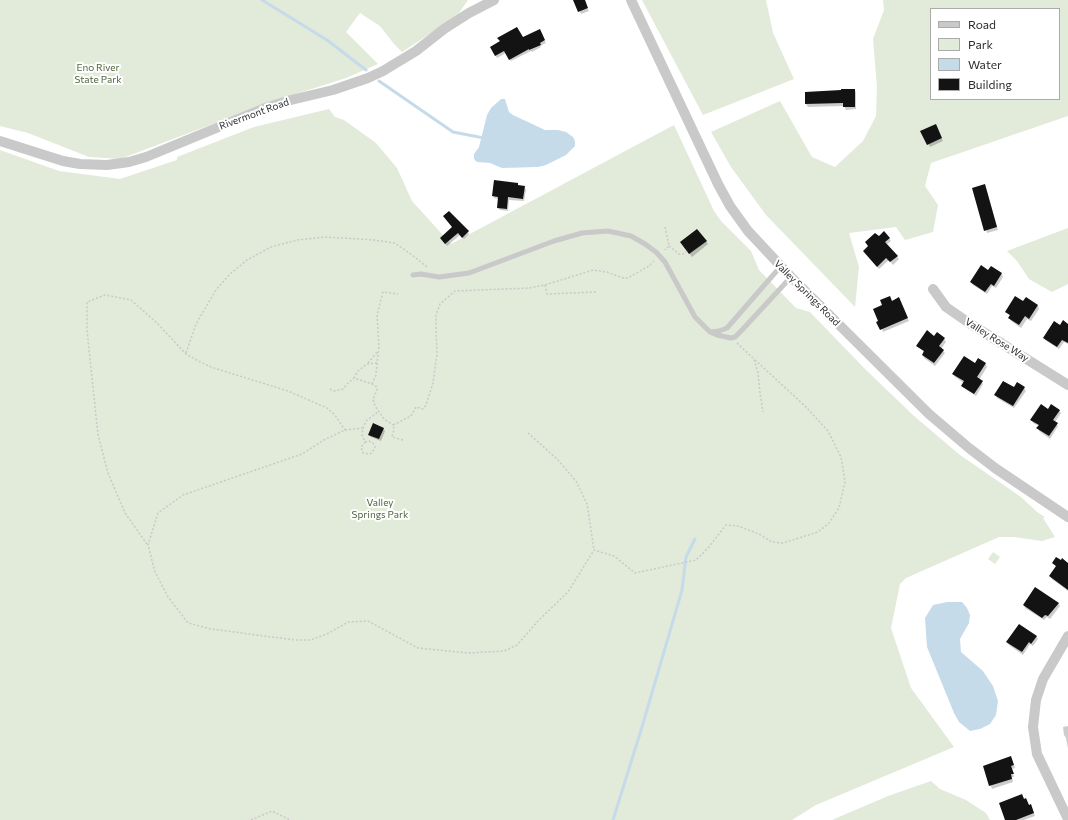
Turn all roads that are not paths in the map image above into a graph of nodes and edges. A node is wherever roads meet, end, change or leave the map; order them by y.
1 (494, 0) edge
2 (631, 0) edge
3 (0, 141) edge
4 (781, 266) junction
5 (413, 275) dead end
6 (791, 277) junction
7 (933, 289) dead end
8 (710, 332) junction
9 (1068, 385) edge
10 (1068, 517) edge
11 (1068, 636) edge
12 (1068, 819) edge

1 - 3 street, Rivermont Road
2 - 4 street, Valley Springs Road
4 - 6 street, Valley Springs Road
4 - 8 lane
5 - 8 lane
6 - 8 lane
6 - 10 street, Valley Springs Road
7 - 9 street, Valley Rose Way
11 - 12 street

